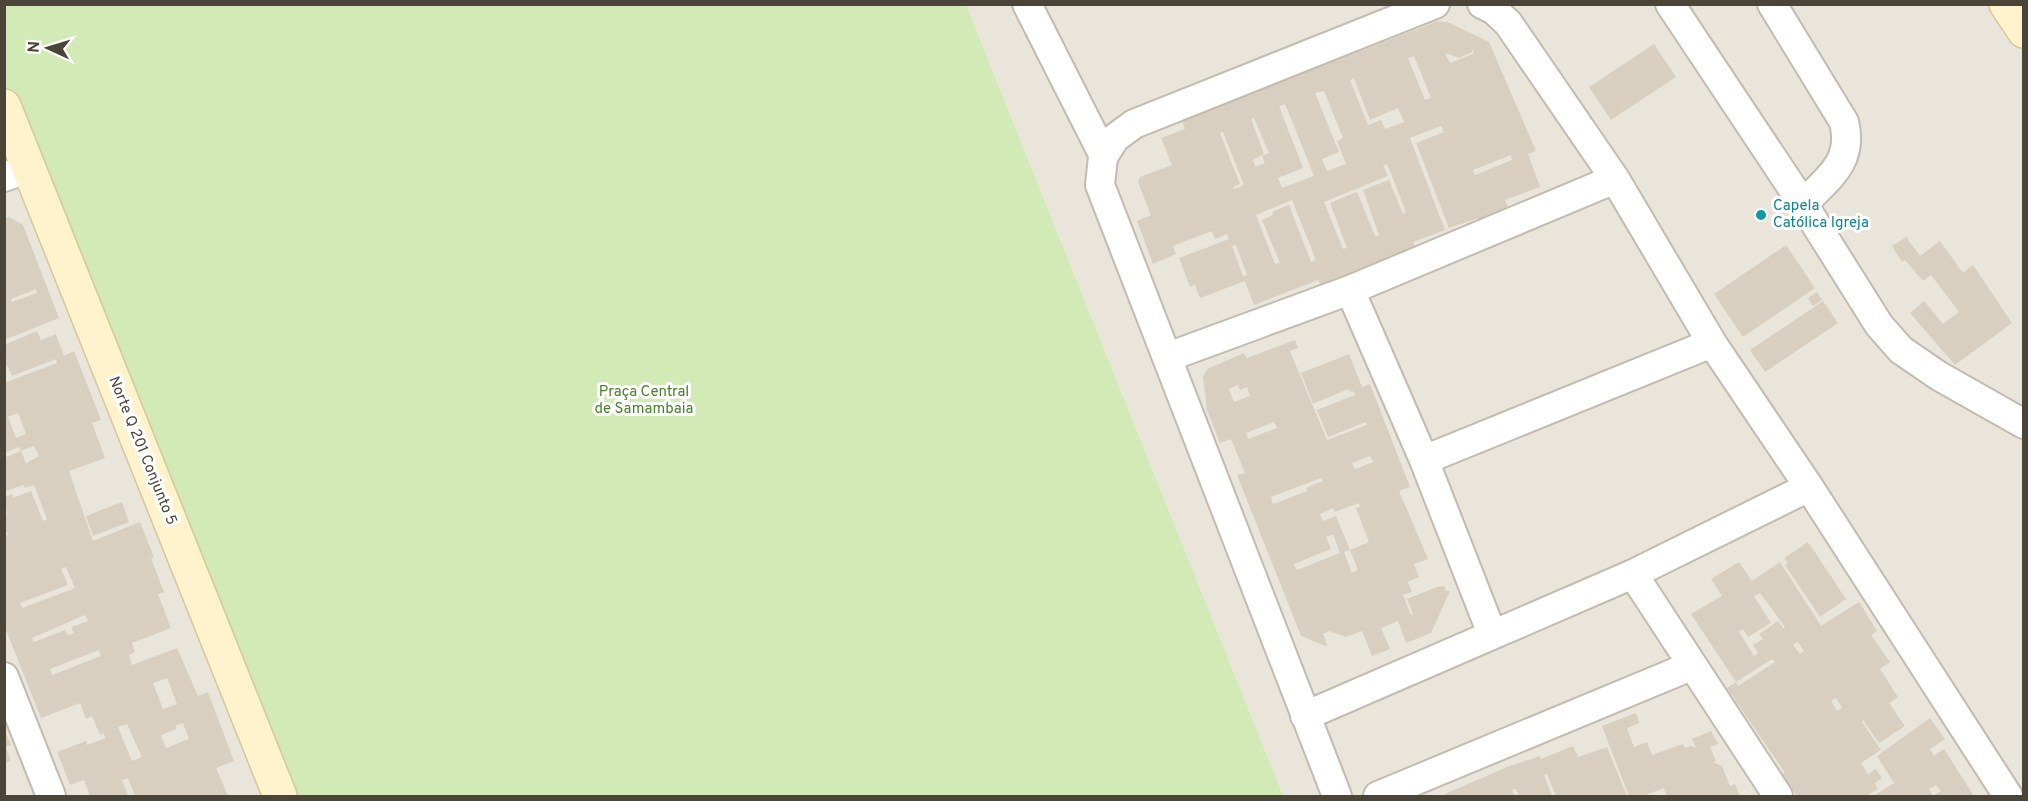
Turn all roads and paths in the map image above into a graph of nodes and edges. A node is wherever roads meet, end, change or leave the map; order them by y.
1 (1435, 4) edge
2 (1482, 4) edge
3 (1670, 4) edge
4 (1772, 4) edge
5 (2006, 4) edge
6 (1033, 10) edge
7 (2024, 31) edge
8 (4, 106) edge
9 (1104, 156) junction
10 (17, 172) edge
11 (1615, 179) junction
12 (1803, 204) junction
13 (1350, 290) junction
14 (1712, 343) junction
15 (1168, 357) junction
16 (2024, 424) edge
17 (1424, 459) junction
18 (1809, 487) junction
19 (1633, 574) junction
20 (1492, 634) junction
21 (1691, 666) junction
22 (4, 677) edge
23 (1305, 716) junction
24 (51, 796) edge
25 (280, 796) edge
26 (1337, 796) edge
27 (1378, 796) edge
28 (1778, 796) edge
29 (2008, 796) edge

1 - 9 street
2 - 11 street
3 - 12 street
4 - 12 street
5 - 7 street
6 - 9 street
8 - 10 street, Norte Q 201 Conjunto 5
9 - 15 street
10 - 25 street, Norte Q 201 Conjunto 5
11 - 13 street
11 - 14 street
12 - 16 street
13 - 15 street
13 - 17 street
14 - 17 street
14 - 18 street
15 - 23 street
17 - 20 street
18 - 19 street
18 - 29 street
19 - 20 street
19 - 21 street
20 - 23 street
21 - 27 street
21 - 28 street
22 - 24 street
23 - 26 street

